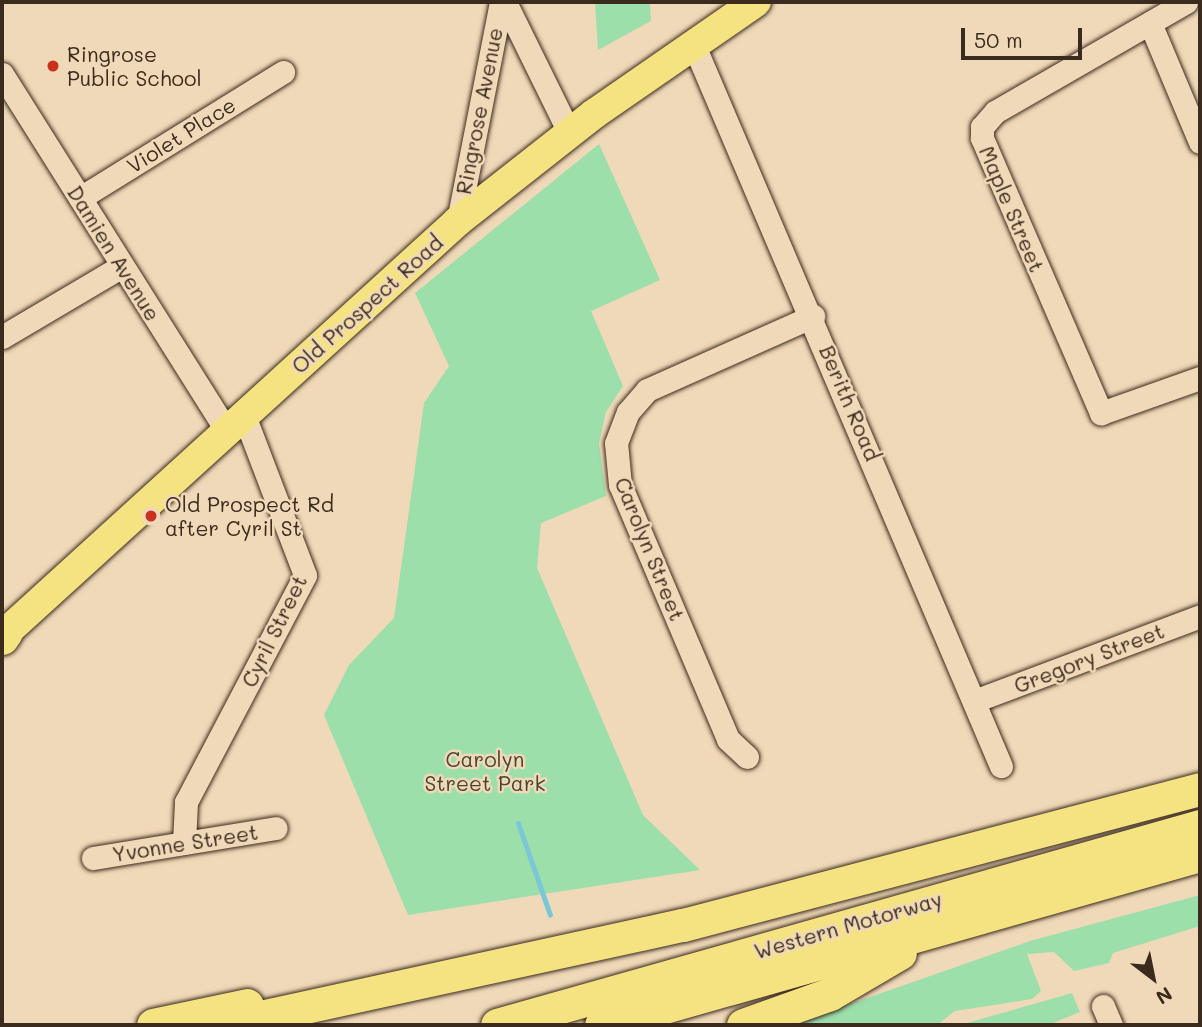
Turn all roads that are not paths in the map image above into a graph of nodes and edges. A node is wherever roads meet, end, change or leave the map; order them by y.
1 (503, 2) edge
2 (756, 2) edge
3 (1186, 2) edge
4 (1150, 23) junction
5 (693, 43) junction
6 (283, 71) dead end
7 (2, 75) edge
8 (569, 132) junction
9 (1200, 142) edge
10 (80, 198) junction
11 (458, 221) junction
12 (122, 266) junction
13 (813, 316) junction
14 (2, 337) edge
15 (1200, 378) edge
16 (235, 423) junction
17 (1200, 616) edge
18 (3, 635) edge
19 (977, 700) junction
20 (747, 757) dead end
21 (1001, 766) dead end
22 (1200, 789) edge
23 (1200, 826) edge
24 (276, 828) dead end
25 (184, 844) junction
26 (954, 851) junction
27 (1200, 855) edge
28 (93, 859) dead end
29 (941, 929) junction
30 (153, 1025) edge
31 (223, 1025) edge
32 (497, 1025) edge
33 (601, 1025) edge
34 (743, 1025) edge

1 - 8 street, Ringrose Avenue
1 - 11 street, Ringrose Avenue
2 - 5 main road, Old Prospect Road
3 - 4 street, Maple Street
4 - 9 street
4 - 15 street, Maple Street
5 - 8 main road, Old Prospect Road
5 - 13 street, Berith Road
6 - 10 street, Violet Place
7 - 10 street, Damien Avenue
8 - 11 main road, Old Prospect Road
10 - 12 street, Damien Avenue
11 - 16 main road, Old Prospect Road
12 - 14 street
12 - 16 street, Damien Avenue
13 - 19 street, Berith Road
13 - 20 street, Carolyn Street
16 - 18 main road, Old Prospect Road
16 - 25 street, Cyril Street
17 - 19 street, Gregory Street
19 - 21 street, Berith Road
22 - 26 highway
23 - 32 highway, Western Motorway
24 - 25 street, Yvonne Street
25 - 28 street, Yvonne Street
26 - 30 highway
26 - 31 highway
27 - 29 highway, Western Motorway
29 - 33 highway, Western Motorway
29 - 34 highway

